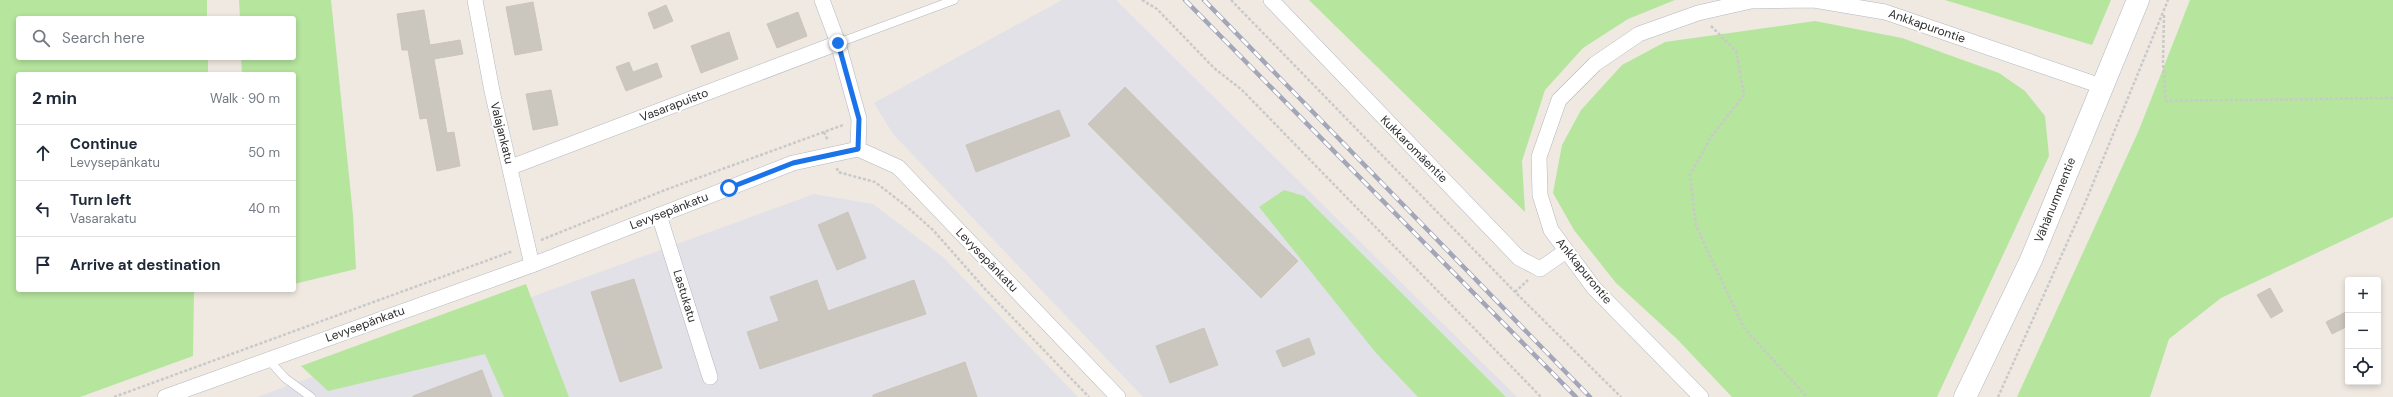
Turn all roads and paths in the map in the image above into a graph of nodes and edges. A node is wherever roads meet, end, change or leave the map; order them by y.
1 (475, 0) edge
2 (822, 0) edge
3 (954, 0) edge
4 (1142, 0) edge
5 (1231, 0) edge
6 (1271, 0) edge
7 (2138, 0) edge
8 (2168, 0) edge
9 (2164, 12) junction
10 (1698, 13) junction
11 (838, 43) junction
12 (2101, 86) junction
13 (2393, 98) edge
14 (859, 119) junction
15 (824, 132) junction
16 (858, 149) junction
17 (833, 154) junction
18 (510, 167) junction
19 (659, 215) junction
20 (527, 246) junction
21 (1566, 251) junction
22 (532, 265) junction
23 (268, 359) junction
24 (710, 377) dead end
25 (114, 397) edge
26 (164, 397) edge
27 (311, 397) edge
28 (1090, 397) edge
29 (1118, 397) edge
30 (1541, 397) edge
31 (1621, 397) edge
32 (1701, 397) edge
33 (1807, 397) edge
34 (1965, 397) edge
35 (1998, 397) edge

1 - 18 street, Valajankatu
2 - 11 street
3 - 11 lane
4 - 30 path
5 - 31 path
6 - 21 street, Kukkaromäentie
7 - 12 main road, Vähänummentie
8 - 9 path
9 - 13 path
9 - 35 path
10 - 12 street, Ankkapurontie
10 - 21 street, Ankkapurontie
10 - 33 path
11 - 14 street
11 - 18 street, Vasarapuisto
12 - 34 main road, Vähänummentie
14 - 15 path
14 - 16 street
15 - 17 path
15 - 20 path
16 - 17 street, Levysepänkatu
16 - 29 street, Levysepänkatu
17 - 19 street, Levysepänkatu
17 - 28 path
18 - 20 street, Valajankatu
19 - 22 street, Levysepänkatu
19 - 24 street, Lastukatu
20 - 22 street, Valajankatu
20 - 25 path
21 - 32 street, Ankkapurontie
22 - 23 street, Levysepänkatu
23 - 26 street, Levysepänkatu
23 - 27 lane

